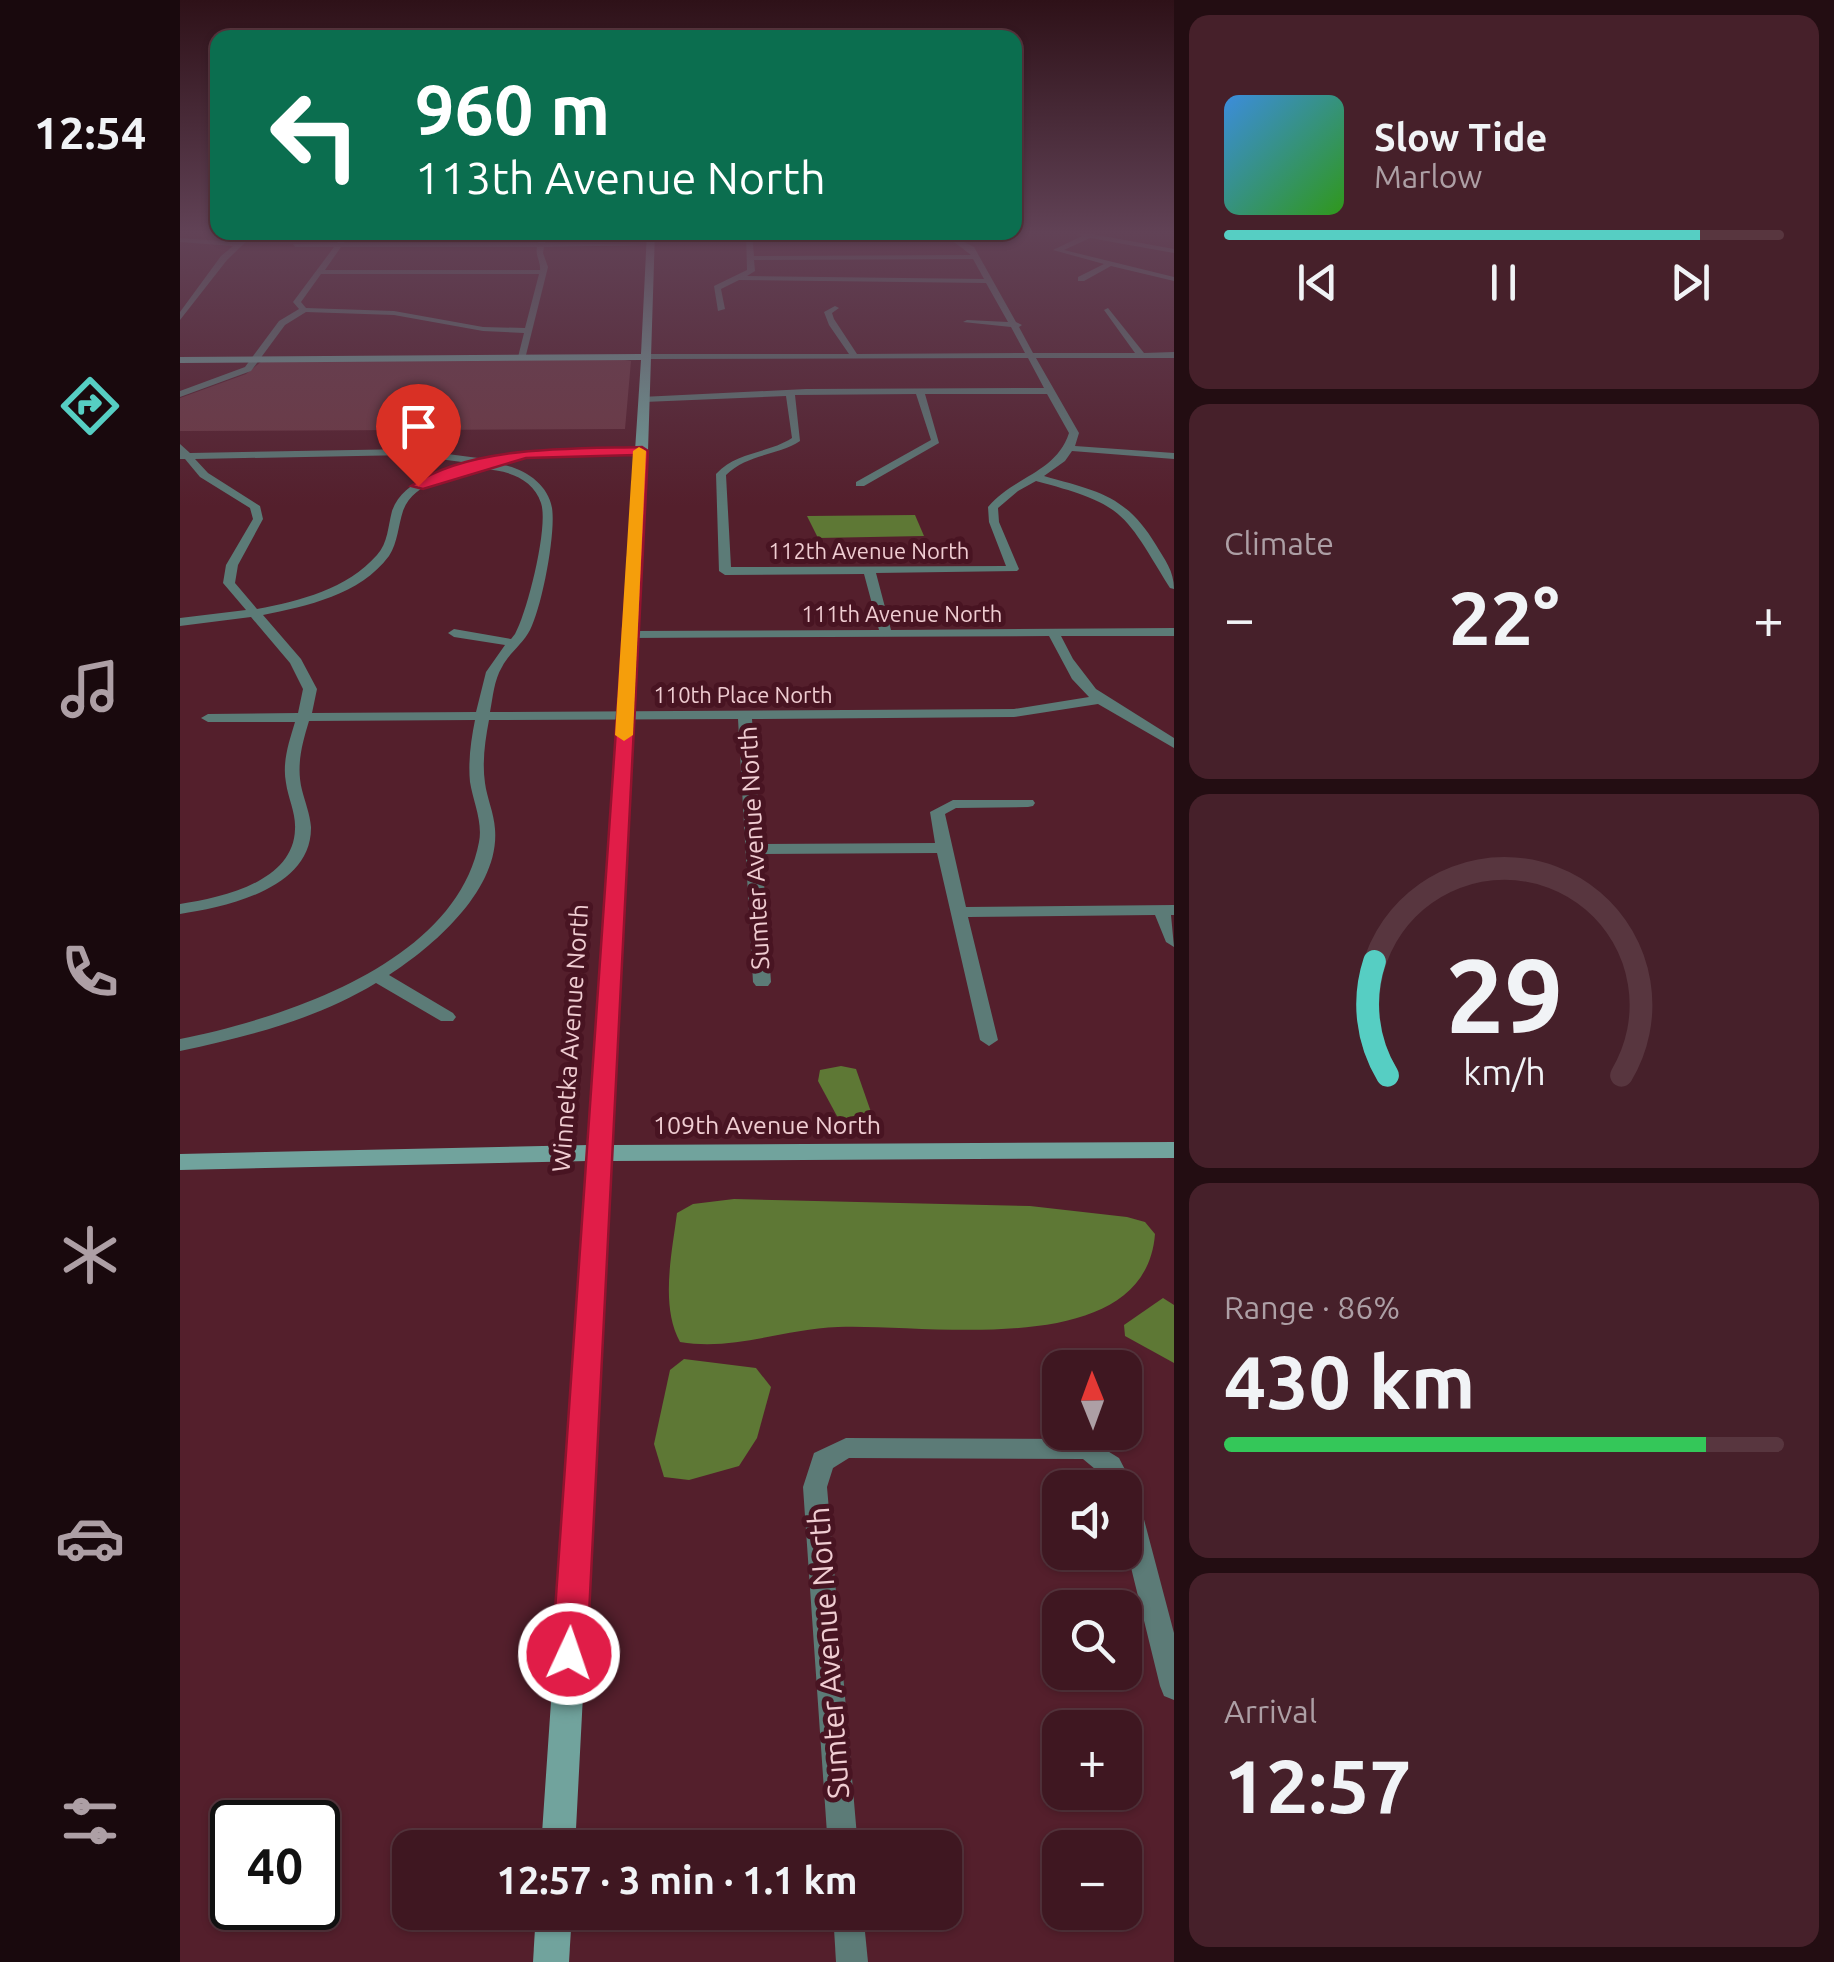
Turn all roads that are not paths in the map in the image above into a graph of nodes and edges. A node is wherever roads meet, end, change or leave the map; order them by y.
1 (282, 324) edge
2 (464, 324) edge
3 (530, 324) edge
4 (647, 324) edge
5 (830, 324) edge
6 (994, 324) edge
7 (1118, 324) edge
8 (1018, 325) joint
9 (528, 331) junction
10 (1028, 355) junction
11 (1141, 355) junction
12 (1174, 355) edge
13 (854, 356) junction
14 (522, 357) junction
15 (646, 357) junction
16 (258, 358) junction
17 (180, 359) edge
18 (1048, 391) junction
19 (920, 392) junction
20 (790, 393) junction
21 (180, 394) edge
22 (644, 399) junction
23 (1067, 448) junction
24 (642, 451) junction
25 (182, 453) edge
26 (1174, 456) edge
27 (486, 462) junction
28 (1038, 478) junction
29 (860, 484) dead end
30 (869, 570) junction
31 (1174, 585) edge
32 (253, 612) junction
33 (180, 622) edge
34 (1053, 632) junction
35 (1174, 632) edge
36 (454, 633) dead end
37 (886, 633) junction
38 (631, 635) junction
39 (514, 643) junction
40 (1097, 700) junction
41 (625, 714) junction
42 (746, 714) junction
43 (484, 715) junction
44 (304, 717) junction
45 (208, 718) dead end
46 (1174, 744) edge
47 (1028, 802) dead end
48 (943, 848) junction
49 (753, 849) junction
50 (180, 909) edge
51 (1168, 910) edge
52 (959, 912) junction
53 (1174, 942) edge
54 (376, 974) junction
55 (762, 982) dead end
56 (447, 1017) dead end
57 (989, 1040) dead end
58 (180, 1045) edge
59 (1174, 1150) edge
60 (598, 1153) junction
61 (180, 1162) edge
62 (1112, 1470) edge
63 (1142, 1561) edge
64 (1174, 1686) edge
65 (559, 1830) edge
66 (842, 1830) edge
67 (553, 1930) edge
68 (849, 1930) edge
69 (551, 1962) edge
70 (852, 1962) edge

1 - 16 street
2 - 9 street
3 - 9 street
4 - 15 street, Winnetka Avenue North
5 - 13 street
6 - 8 street
7 - 11 street
8 - 10 street
9 - 14 street
10 - 11 street
10 - 13 street
10 - 18 street
11 - 12 street
13 - 15 street
14 - 15 street
14 - 16 street
15 - 22 street, Winnetka Avenue North
16 - 17 street
16 - 21 street
18 - 19 street
18 - 23 street
19 - 20 street
19 - 29 street
20 - 22 street
20 - 30 street, 112th Avenue North
22 - 24 street, Winnetka Avenue North
23 - 26 street
23 - 28 street
24 - 27 street
24 - 38 street, Winnetka Avenue North
25 - 27 street
25 - 32 street
27 - 32 street
27 - 39 street
28 - 30 street, 112th Avenue North
28 - 31 street
30 - 37 street
32 - 33 street
32 - 44 street
34 - 35 street, 111th Avenue North
34 - 37 street, 111th Avenue North
34 - 40 street
36 - 39 street
37 - 38 street, 111th Avenue North
38 - 41 street, Winnetka Avenue North
39 - 43 street
40 - 42 street, 110th Place North
40 - 46 street
41 - 42 street, 110th Place North
41 - 43 street, 110th Place North
41 - 60 street, Winnetka Avenue North
42 - 49 street, Sumter Avenue North
43 - 44 street, 110th Place North
43 - 54 street
44 - 45 street, 110th Place North
44 - 50 street
47 - 48 street
48 - 49 street
48 - 52 street
49 - 55 street, Sumter Avenue North
51 - 52 street
51 - 53 street
52 - 57 street
54 - 56 street
54 - 58 street
59 - 60 street, 109th Avenue North
60 - 61 street, 109th Avenue North
60 - 65 street, Winnetka Avenue North
62 - 66 street, Sumter Avenue North
63 - 64 street
67 - 69 street
68 - 70 street

